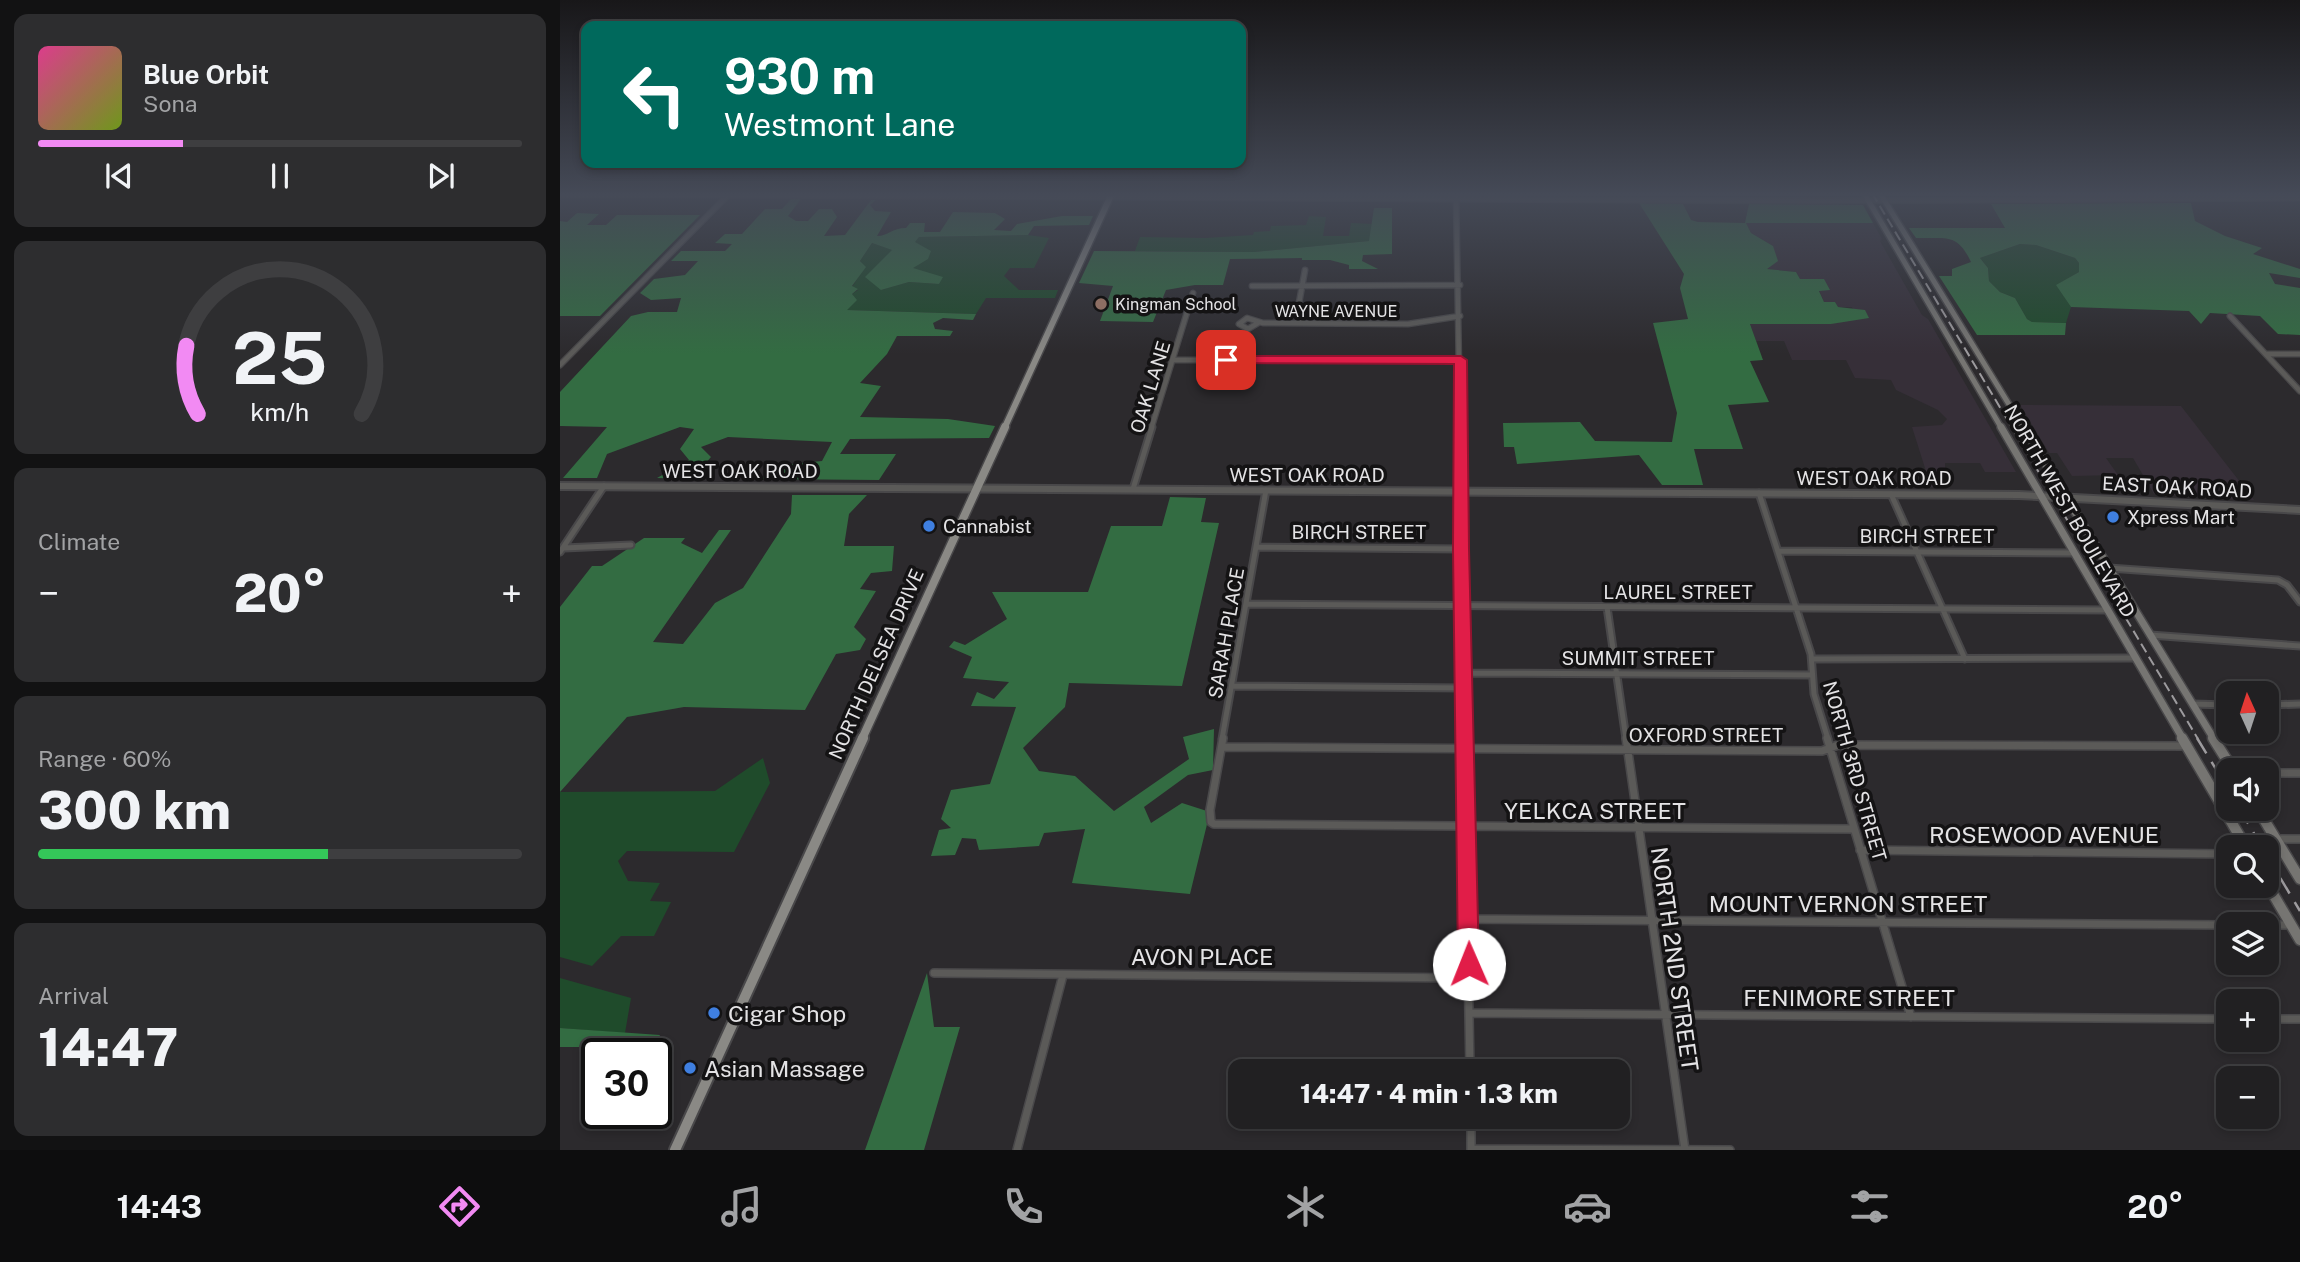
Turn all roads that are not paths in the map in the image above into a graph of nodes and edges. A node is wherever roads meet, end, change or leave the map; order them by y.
1 (677, 247) edge
2 (1087, 247) edge
3 (1458, 247) edge
4 (1895, 247) edge
5 (1913, 247) edge
6 (1305, 270) dead end
7 (1460, 285) junction
8 (1252, 286) dead end
9 (1303, 286) junction
10 (1194, 292) dead end
11 (1461, 316) junction
12 (2230, 316) dead end
13 (1258, 323) dead end
14 (1301, 323) junction
15 (2266, 354) junction
16 (2300, 354) edge
17 (1172, 360) junction
18 (1461, 360) junction
19 (560, 365) edge
20 (2300, 391) edge
21 (560, 486) edge
22 (604, 486) junction
23 (977, 488) junction
24 (1133, 489) junction
25 (1266, 490) junction
26 (1461, 492) junction
27 (1759, 493) junction
28 (1891, 494) junction
29 (2041, 495) junction
30 (2053, 496) joint
31 (2065, 496) junction
32 (2300, 510) edge
33 (631, 545) dead end
34 (1256, 547) junction
35 (1461, 549) junction
36 (562, 550) edge
37 (1778, 551) junction
38 (1918, 552) junction
39 (2075, 553) junction
40 (2109, 568) junction
41 (2300, 602) edge
42 (1247, 604) junction
43 (1462, 606) junction
44 (1607, 607) junction
45 (1796, 608) junction
46 (1942, 608) junction
47 (2108, 610) junction
48 (2150, 635) junction
49 (2300, 646) edge
50 (2136, 658) junction
51 (1812, 659) junction
52 (1965, 659) junction
53 (1463, 673) junction
54 (1616, 674) junction
55 (1812, 675) junction
56 (1233, 686) junction
57 (1464, 688) junction
58 (2193, 704) junction
59 (2300, 704) edge
60 (2216, 705) edge
61 (2279, 705) edge
62 (2187, 746) junction
63 (1222, 747) junction
64 (1465, 749) junction
65 (1830, 749) junction
66 (1628, 750) junction
67 (2226, 758) edge
68 (2279, 773) edge
69 (2300, 773) edge
70 (1216, 781) joint
71 (1466, 827) junction
72 (1639, 827) junction
73 (1854, 829) junction
74 (2239, 835) edge
75 (2279, 839) edge
76 (2300, 839) edge
77 (2279, 844) edge
78 (1860, 850) junction
79 (2216, 854) edge
80 (2300, 879) edge
81 (2275, 898) edge
82 (1468, 919) junction
83 (1652, 920) junction
84 (1883, 923) junction
85 (2216, 925) edge
86 (2279, 925) edge
87 (2291, 925) junction
88 (2300, 940) edge
89 (934, 973) dead end
90 (1063, 975) junction
91 (1469, 978) junction
92 (1469, 1013) junction
93 (1666, 1015) junction
94 (1912, 1017) junction
95 (2216, 1019) edge
96 (2279, 1019) edge
97 (2300, 1019) edge
98 (1470, 1059) edge
99 (1471, 1129) edge
100 (1471, 1149) edge
101 (675, 1150) edge
102 (1017, 1150) edge
103 (1685, 1150) edge
104 (1730, 1150) edge

1 - 19 street
2 - 23 main road, NORTH DELSEA DRIVE
3 - 7 street
4 - 29 main road, NORTH WEST BOULEVARD
5 - 31 main road
6 - 9 street
7 - 9 street
7 - 11 street
8 - 9 street
9 - 14 street
10 - 17 street, OAK LANE
11 - 14 street, WAYNE AVENUE
11 - 18 street
12 - 15 street
13 - 14 street, WAYNE AVENUE
15 - 16 street
15 - 20 street
17 - 18 street
17 - 24 street, OAK LANE
18 - 26 street
21 - 22 street, WEST OAK ROAD
22 - 23 street, WEST OAK ROAD
22 - 36 street
23 - 24 street, WEST OAK ROAD
23 - 101 main road, NORTH DELSEA DRIVE
24 - 25 street, WEST OAK ROAD
25 - 26 street, WEST OAK ROAD
25 - 34 street, SARAH PLACE
26 - 27 street, WEST OAK ROAD
26 - 35 street
27 - 28 street, WEST OAK ROAD
27 - 37 street, NORTH 3RD STREET
28 - 29 street, WEST OAK ROAD
28 - 38 street
29 - 30 street, WEST OAK ROAD
29 - 39 main road, NORTH WEST BOULEVARD
30 - 31 street, EAST OAK ROAD
31 - 32 street, EAST OAK ROAD
31 - 40 main road
33 - 36 street
34 - 35 street, BIRCH STREET
34 - 42 street, SARAH PLACE
35 - 43 street
37 - 38 street, BIRCH STREET
37 - 45 street, NORTH 3RD STREET
38 - 39 street, BIRCH STREET
38 - 46 street
39 - 47 main road, NORTH WEST BOULEVARD
40 - 41 street
40 - 48 main road
42 - 43 street, LAUREL STREET
42 - 56 street, SARAH PLACE
43 - 44 street, LAUREL STREET
43 - 53 street
44 - 45 street, LAUREL STREET
44 - 54 street, NORTH 2ND STREET
45 - 46 street, LAUREL STREET
45 - 51 street, NORTH 3RD STREET
46 - 47 street, LAUREL STREET
46 - 52 street
47 - 50 main road, NORTH WEST BOULEVARD
48 - 49 street
48 - 58 main road
50 - 52 street
50 - 62 main road, NORTH WEST BOULEVARD
51 - 52 street
51 - 55 street, NORTH 3RD STREET
53 - 54 street, SUMMIT STREET
53 - 57 street
54 - 55 street, SUMMIT STREET
54 - 66 street, NORTH 2ND STREET
55 - 65 street, NORTH 3RD STREET
56 - 57 street
56 - 63 street, SARAH PLACE
57 - 64 street
58 - 60 street
58 - 67 main road
59 - 61 street
62 - 65 street, OXFORD STREET
62 - 74 main road, NORTH WEST BOULEVARD
63 - 64 street, OXFORD STREET
63 - 70 street, SARAH PLACE
64 - 66 street, OXFORD STREET
64 - 71 street
65 - 66 street, OXFORD STREET
65 - 73 street, NORTH 3RD STREET
66 - 72 street, NORTH 2ND STREET
68 - 69 street
70 - 71 street, YELKCA STREET
71 - 72 street, YELKCA STREET
71 - 82 street
72 - 73 street, YELKCA STREET
72 - 83 street, NORTH 2ND STREET
73 - 78 street, NORTH 3RD STREET
75 - 76 street
77 - 80 main road
78 - 79 street, ROSEWOOD AVENUE
78 - 84 street, NORTH 3RD STREET
81 - 87 main road
82 - 83 street, MOUNT VERNON STREET
82 - 91 street
83 - 84 street, MOUNT VERNON STREET
83 - 93 street, NORTH 2ND STREET
84 - 85 street, MOUNT VERNON STREET
84 - 94 street, NORTH 3RD STREET
86 - 87 street
87 - 88 main road
89 - 90 street, AVON PLACE
90 - 91 street, AVON PLACE
90 - 102 street
91 - 92 street
92 - 93 street, FENIMORE STREET
92 - 98 street
93 - 94 street, FENIMORE STREET
93 - 103 street, NORTH 2ND STREET
94 - 95 street, FENIMORE STREET
96 - 97 street
99 - 100 street
100 - 103 street
103 - 104 street

